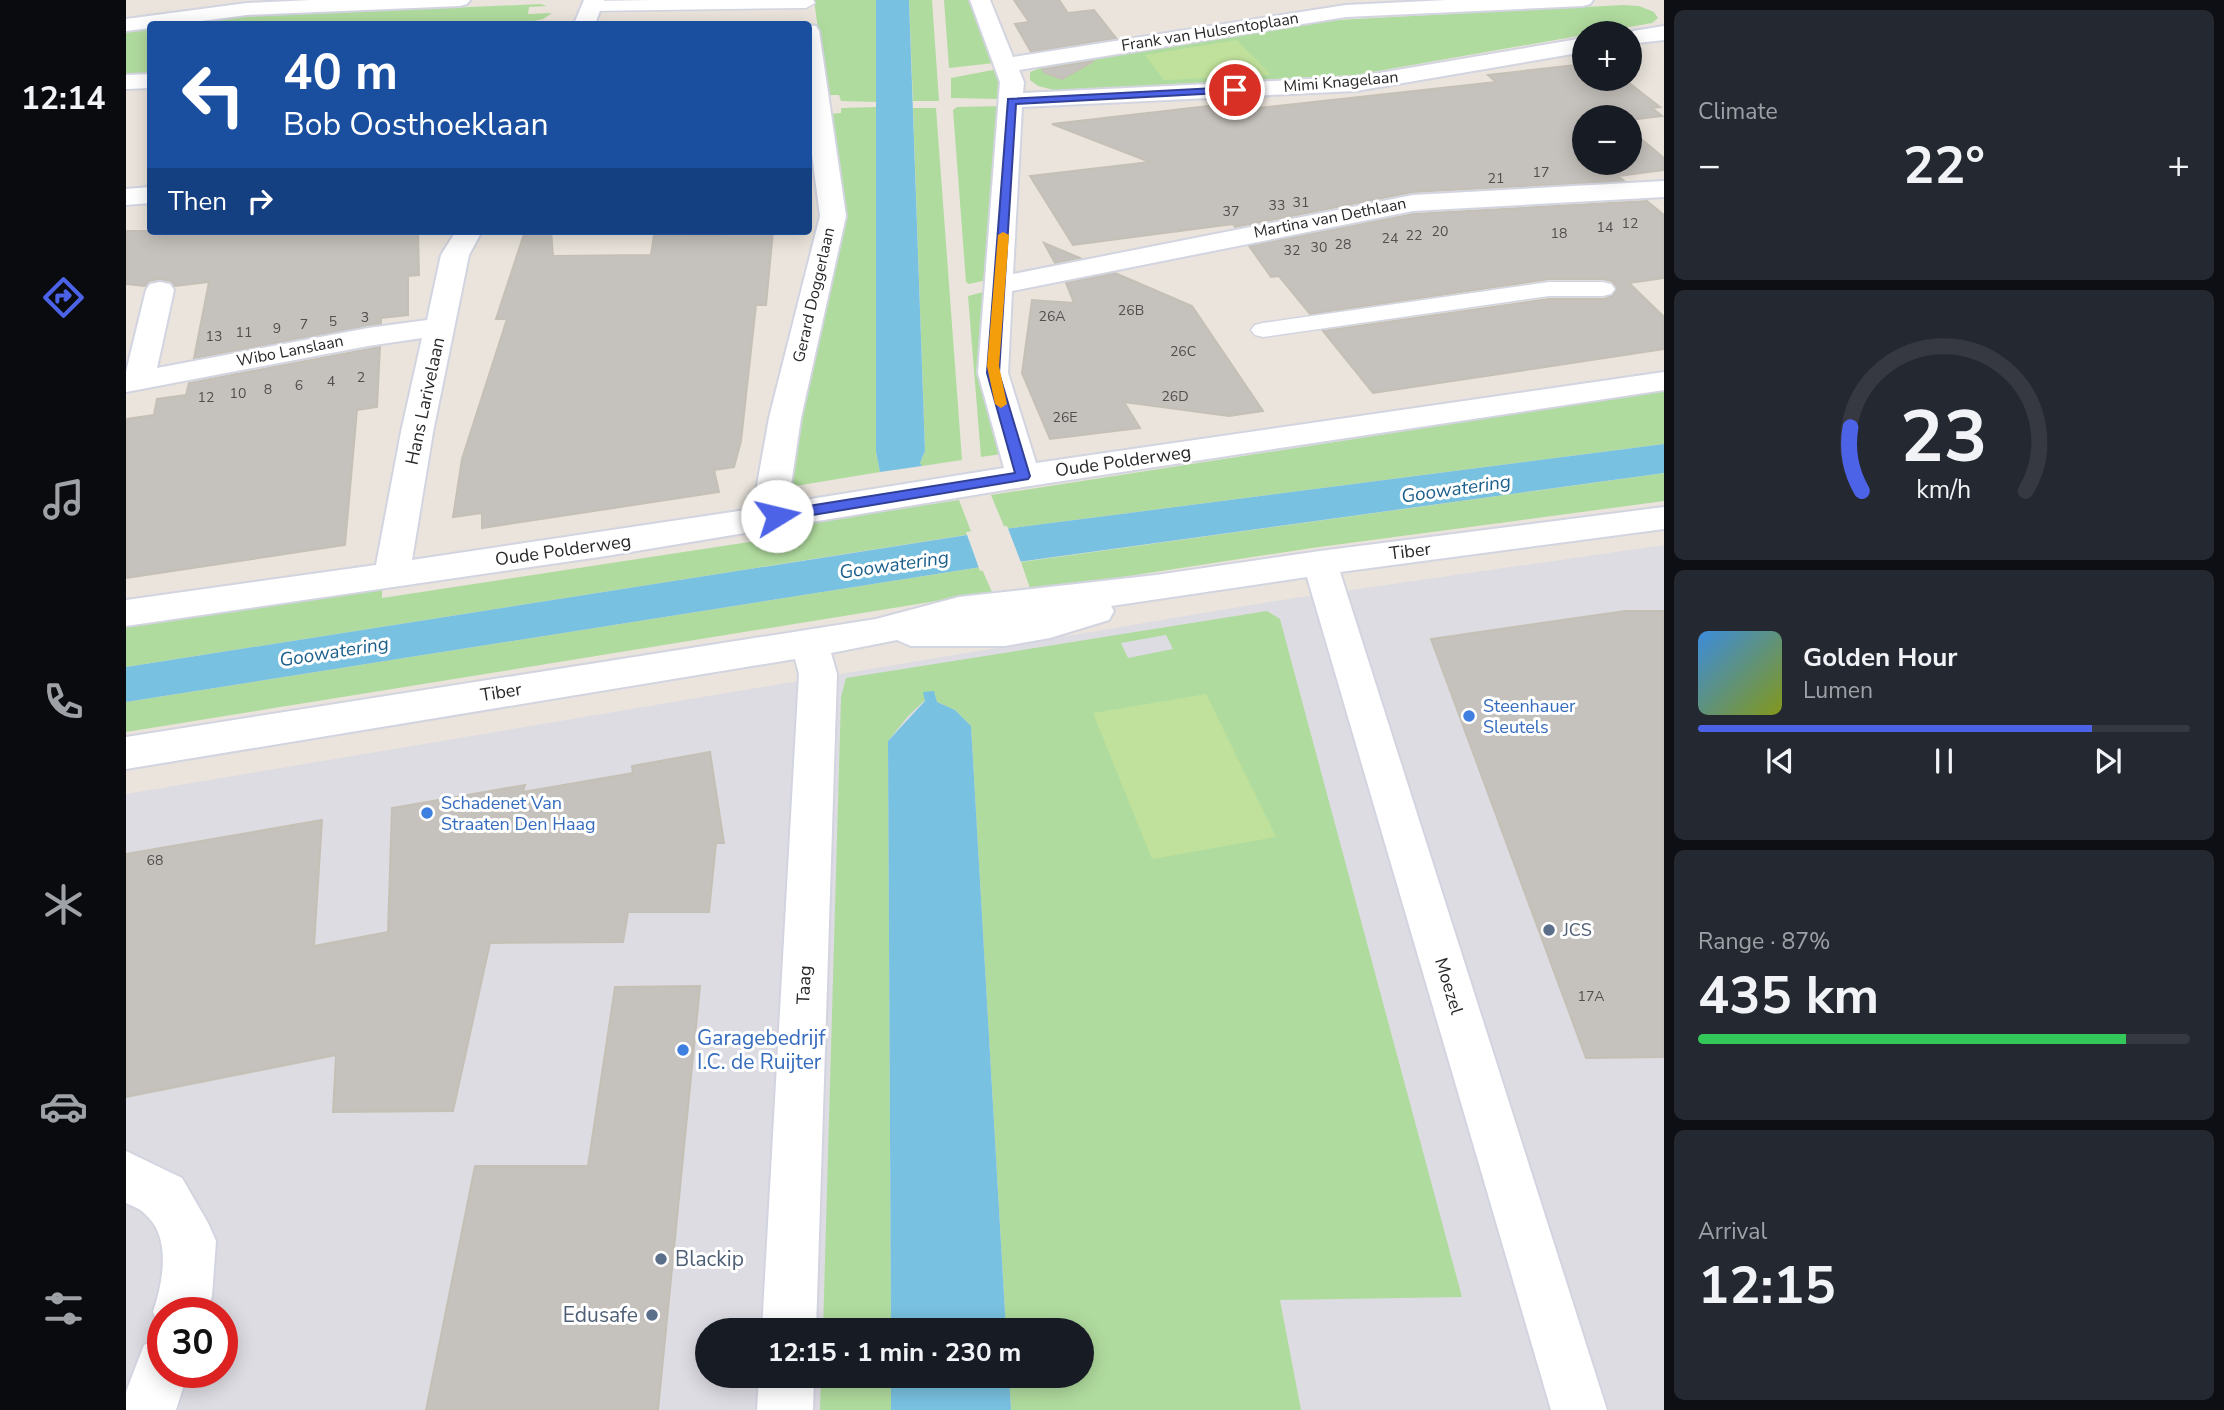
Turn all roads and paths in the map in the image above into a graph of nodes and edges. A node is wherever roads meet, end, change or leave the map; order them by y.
1 (460, 0) edge
2 (980, 0) edge
3 (1584, 0) edge
4 (807, 9) edge
5 (585, 15) edge
6 (162, 21) edge
7 (147, 23) edge
8 (126, 26) edge
9 (1664, 33) edge
10 (1642, 36) edge
11 (1572, 47) edge
12 (812, 61) edge
13 (1005, 65) junction
14 (147, 81) edge
15 (126, 82) edge
16 (1011, 101) junction
17 (1664, 189) edge
18 (467, 235) edge
19 (1000, 285) junction
20 (1603, 289) dead end
21 (160, 290) dead end
22 (441, 327) junction
23 (1264, 330) dead end
24 (1664, 381) edge
25 (133, 382) edge
26 (1023, 476) junction
27 (777, 516) junction
28 (1664, 518) edge
29 (1320, 563) junction
30 (392, 575) junction
31 (126, 613) edge
32 (810, 642) junction
33 (126, 753) edge
34 (126, 1176) edge
35 (185, 1297) edge
36 (790, 1318) edge
37 (155, 1388) edge
38 (786, 1388) edge
39 (148, 1410) edge
40 (785, 1410) edge
41 (1579, 1410) edge

1 - 6 street
2 - 13 street
3 - 13 street, Frank van Hulsentoplaan
4 - 5 street
7 - 8 street
9 - 10 street
11 - 16 street, Mimi Knagelaan
12 - 27 street, Gerard Doggerlaan
13 - 16 street
14 - 15 street
16 - 19 street
17 - 19 street, Martina van Dethlaan
18 - 22 street, Hans Larivelaan
19 - 26 street
20 - 23 street
21 - 25 street, Wibo Lanslaan
22 - 25 street, Wibo Lanslaan
22 - 30 street, Hans Larivelaan
24 - 26 street, Oude Polderweg
26 - 27 street, Oude Polderweg
27 - 30 street, Oude Polderweg
28 - 29 street, Tiber
29 - 32 street, Tiber
29 - 41 street, Moezel
30 - 31 street, Oude Polderweg
32 - 33 street, Tiber
32 - 36 street, Taag
34 - 35 street
37 - 39 street
38 - 40 street

